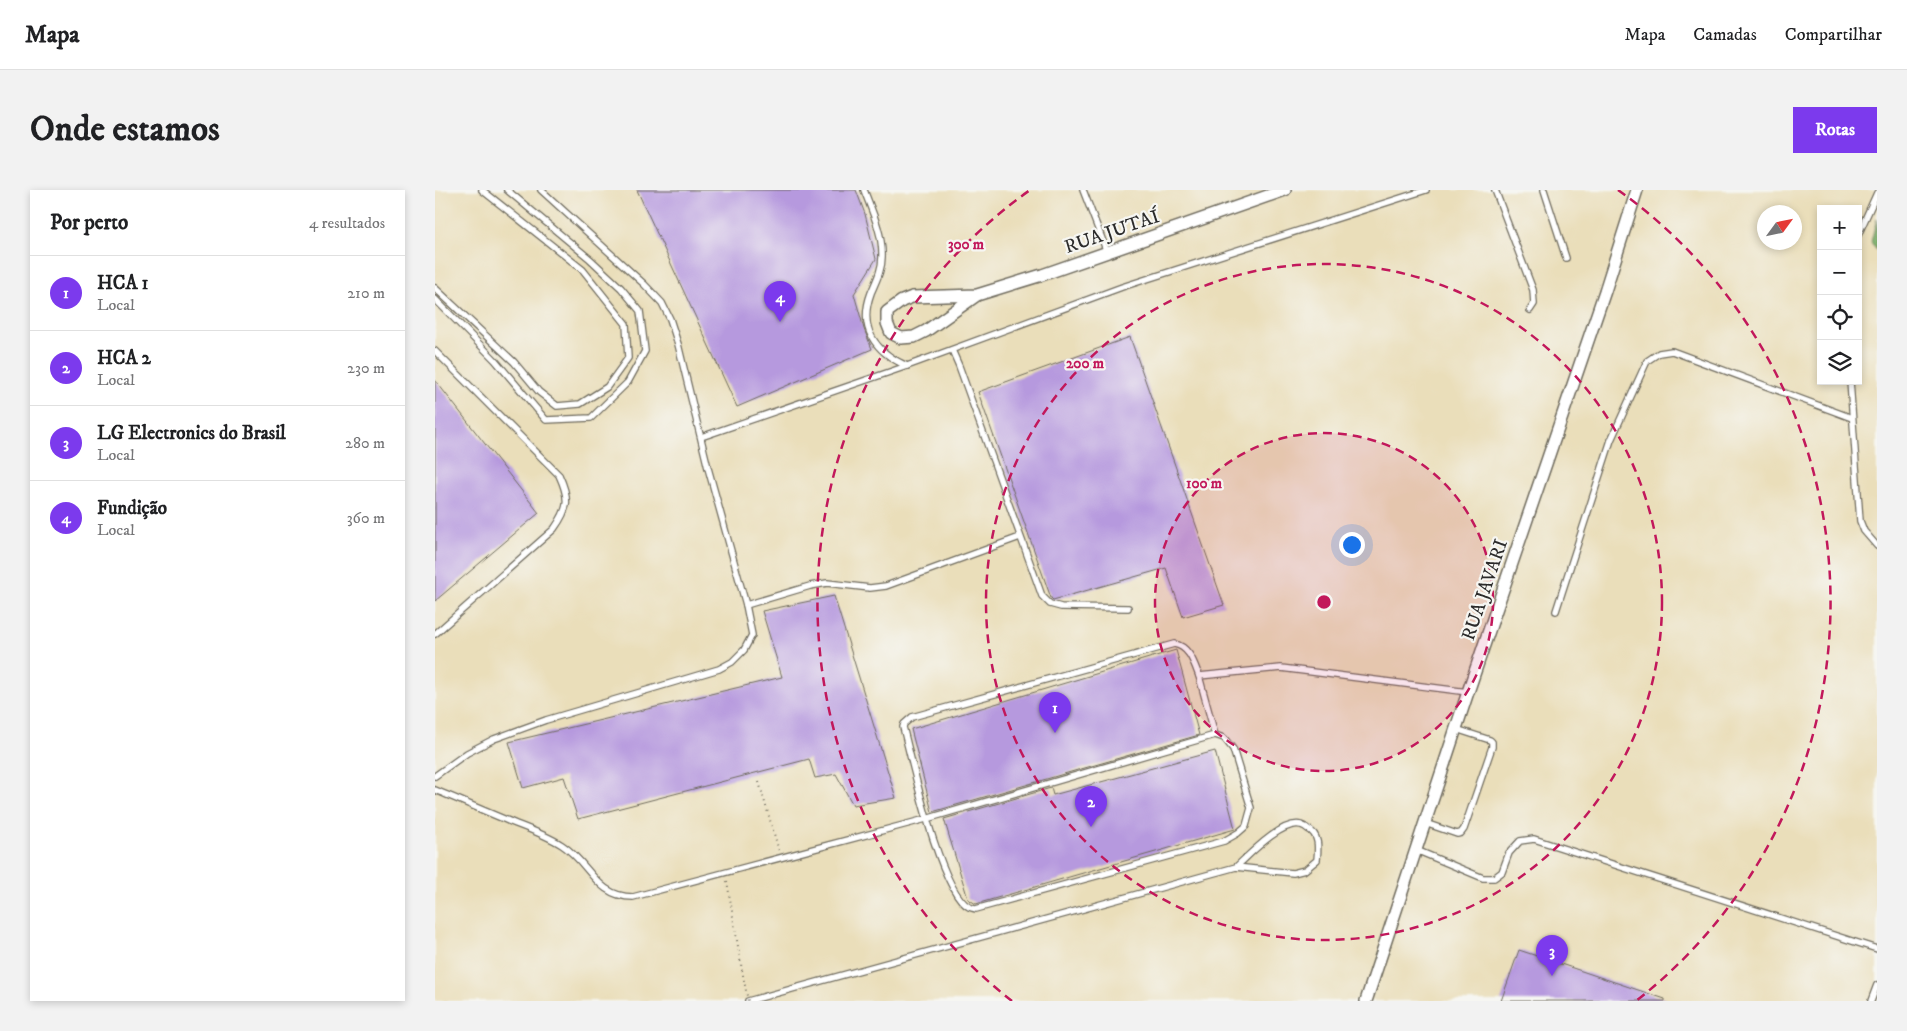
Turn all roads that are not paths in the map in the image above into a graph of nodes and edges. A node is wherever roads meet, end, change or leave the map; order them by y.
1 (482, 190) edge
2 (507, 190) edge
3 (541, 190) edge
4 (864, 190) edge
5 (1083, 190) edge
6 (1285, 190) edge
7 (1426, 190) edge
8 (1495, 190) edge
9 (1544, 190) edge
10 (1637, 190) edge
11 (1877, 193) edge
12 (1862, 226) edge
13 (1107, 252) junction
14 (1566, 258) dead end
15 (435, 288) edge
16 (977, 295) junction
17 (435, 299) edge
18 (1530, 310) dead end
19 (952, 350) junction
20 (435, 351) edge
21 (907, 366) junction
22 (1849, 385) edge
23 (1852, 418) junction
24 (701, 437) junction
25 (1021, 537) junction
26 (1877, 546) edge
27 (746, 605) junction
28 (1128, 608) dead end
29 (1556, 611) dead end
30 (435, 634) edge
31 (1199, 676) junction
32 (1468, 692) junction
33 (1456, 729) junction
34 (1215, 734) junction
35 (435, 776) edge
36 (435, 790) edge
37 (926, 819) junction
38 (1425, 823) junction
39 (1416, 850) junction
40 (1236, 867) junction
41 (1877, 949) edge
42 (1877, 985) edge
43 (1874, 1000) edge
44 (748, 1001) edge
45 (1367, 1001) edge

1 - 15 lane
2 - 17 lane
3 - 24 lane
4 - 21 lane
5 - 13 lane
6 - 13 street, RUA JUTAÍ
7 - 19 lane
8 - 18 lane
9 - 14 lane
10 - 32 street, RUA JAVARI
11 - 12 lane
13 - 16 street, RUA JUTAÍ
16 - 16 street, RUA JUTAÍ
19 - 21 lane
19 - 25 lane
20 - 30 lane
21 - 24 lane
22 - 23 lane
23 - 26 lane
23 - 29 lane
24 - 27 lane
25 - 27 lane
25 - 28 lane
27 - 35 lane
31 - 32 lane
31 - 34 lane
31 - 37 lane
32 - 33 street, RUA JAVARI
33 - 38 street, RUA JAVARI
33 - 38 lane
34 - 37 lane
34 - 37 lane
36 - 37 lane
38 - 39 street, RUA JAVARI
39 - 41 lane
39 - 45 street, RUA JAVARI
40 - 40 lane
40 - 44 lane
42 - 43 lane

